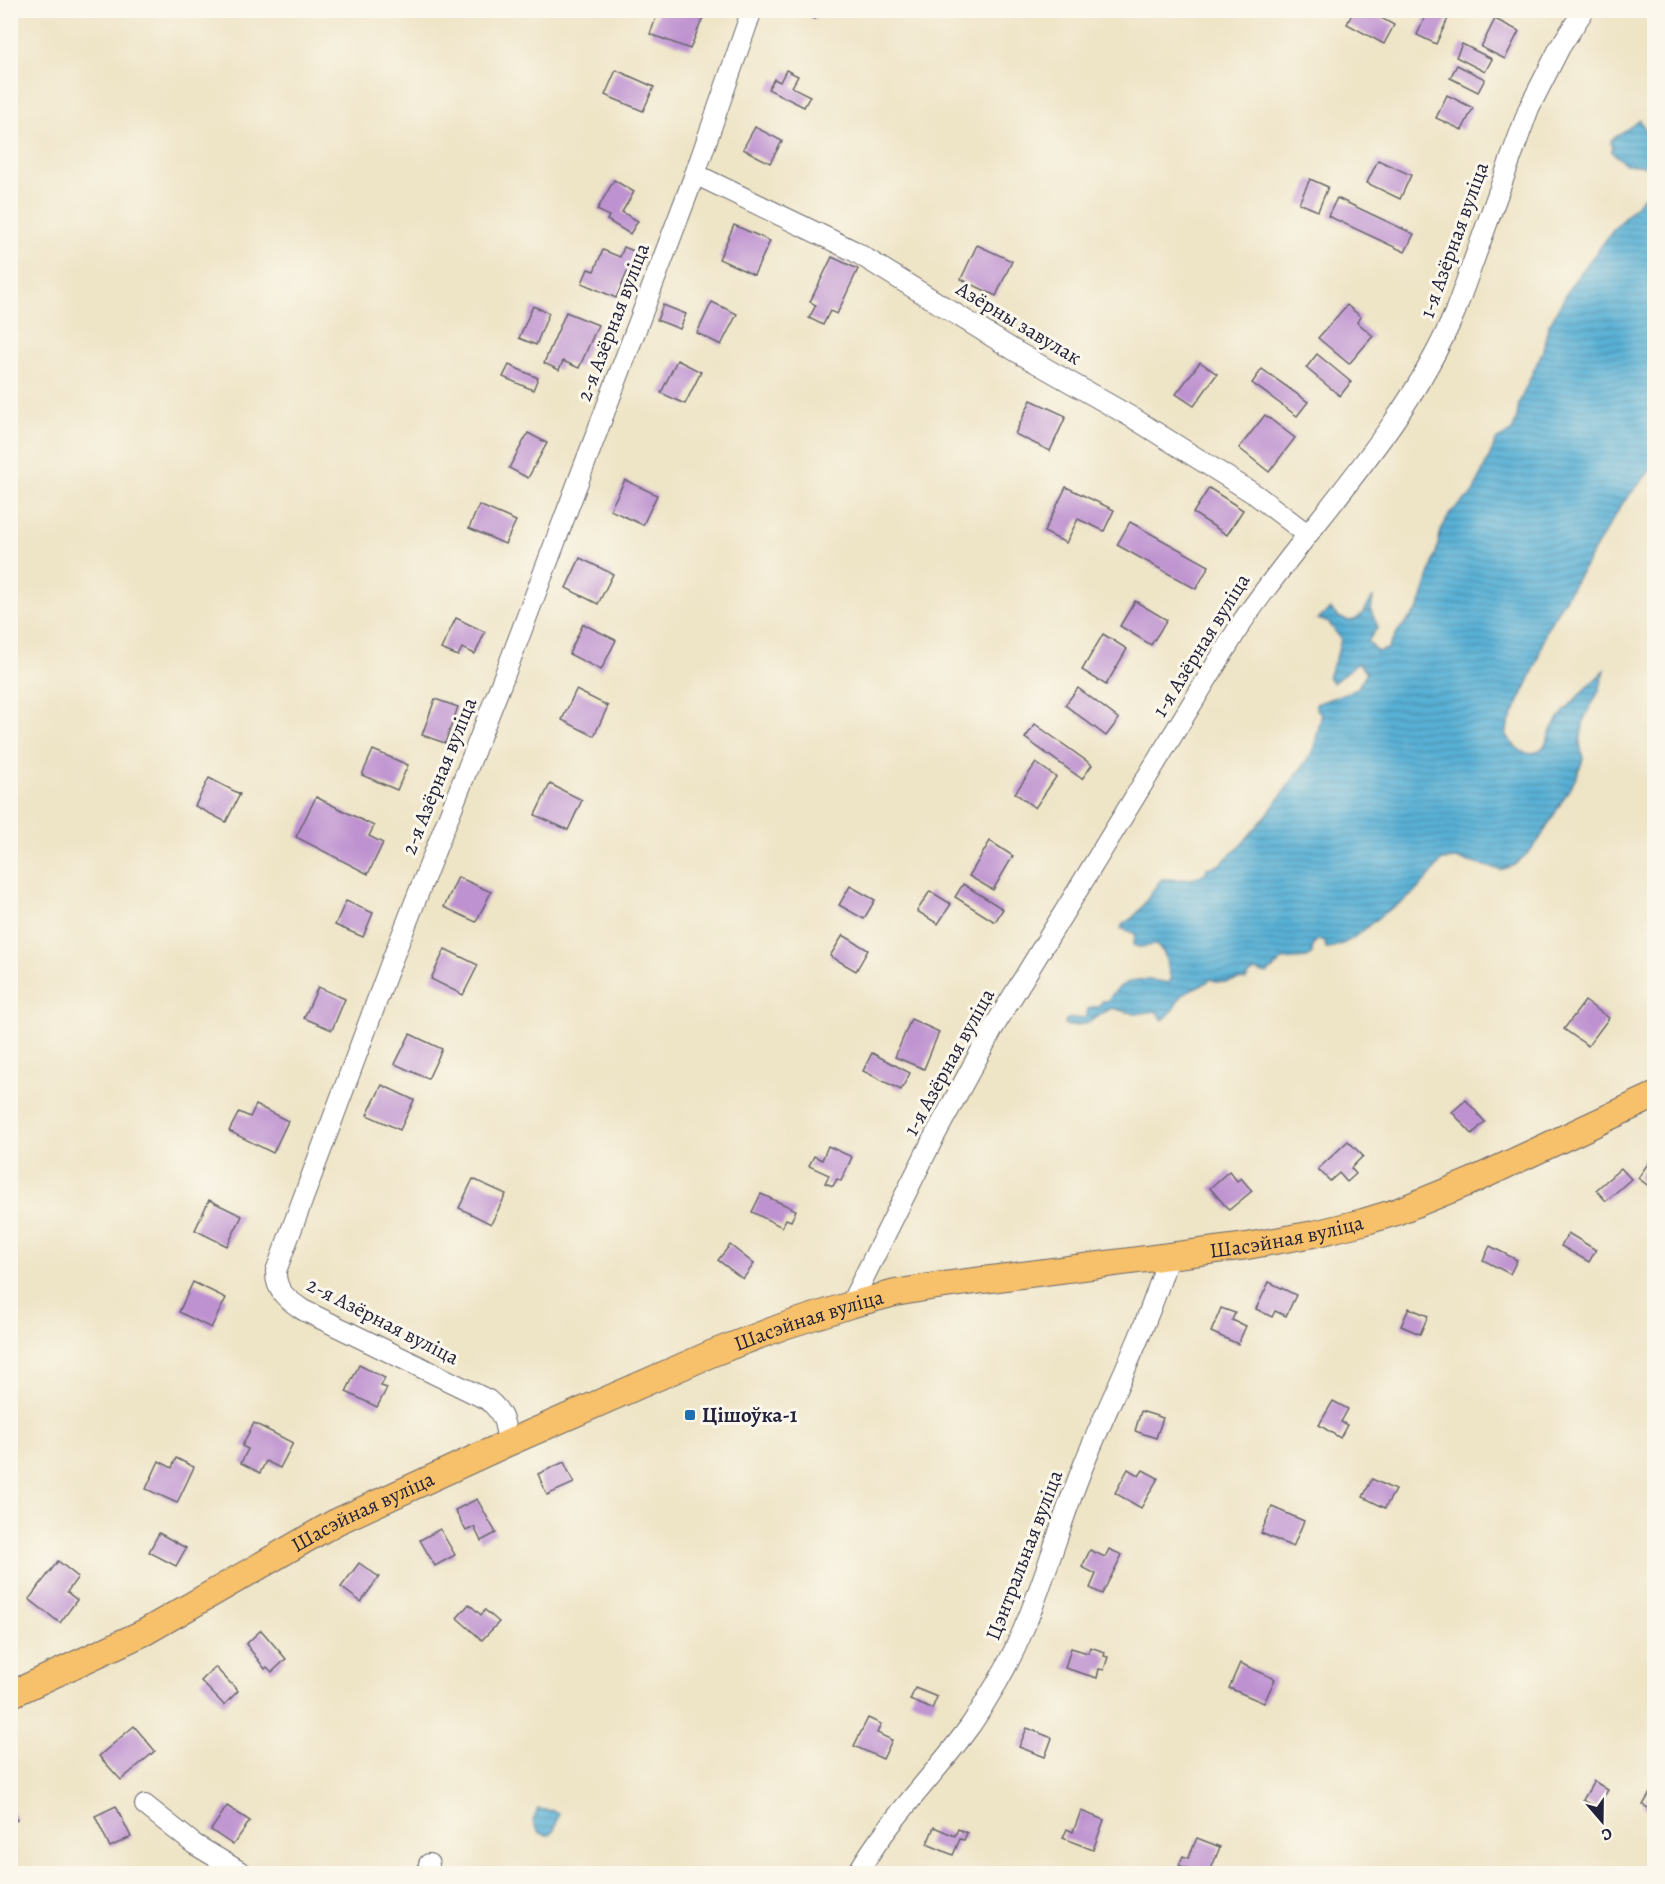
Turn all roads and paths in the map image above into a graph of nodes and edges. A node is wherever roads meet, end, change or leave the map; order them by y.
1 (752, 10) edge
2 (1584, 10) edge
3 (695, 174) junction
4 (1306, 534) junction
5 (1654, 1096) edge
6 (1168, 1257) junction
7 (850, 1305) junction
8 (508, 1443) junction
9 (10, 1695) edge
10 (145, 1805) dead end
11 (244, 1874) edge
12 (857, 1874) edge

1 - 3 street, 2-я Азёрная вуліца
2 - 4 street, 1-я Азёрная вуліца
3 - 4 street, Азёрны завулак
3 - 8 street, 2-я Азёрная вуліца
4 - 7 street, 1-я Азёрная вуліца
5 - 6 main road, Шасэйная вуліца
6 - 7 main road, Шасэйная вуліца
6 - 12 street, Цэнтральная вуліца
7 - 8 main road, Шасэйная вуліца
8 - 9 main road, Шасэйная вуліца
10 - 11 street

